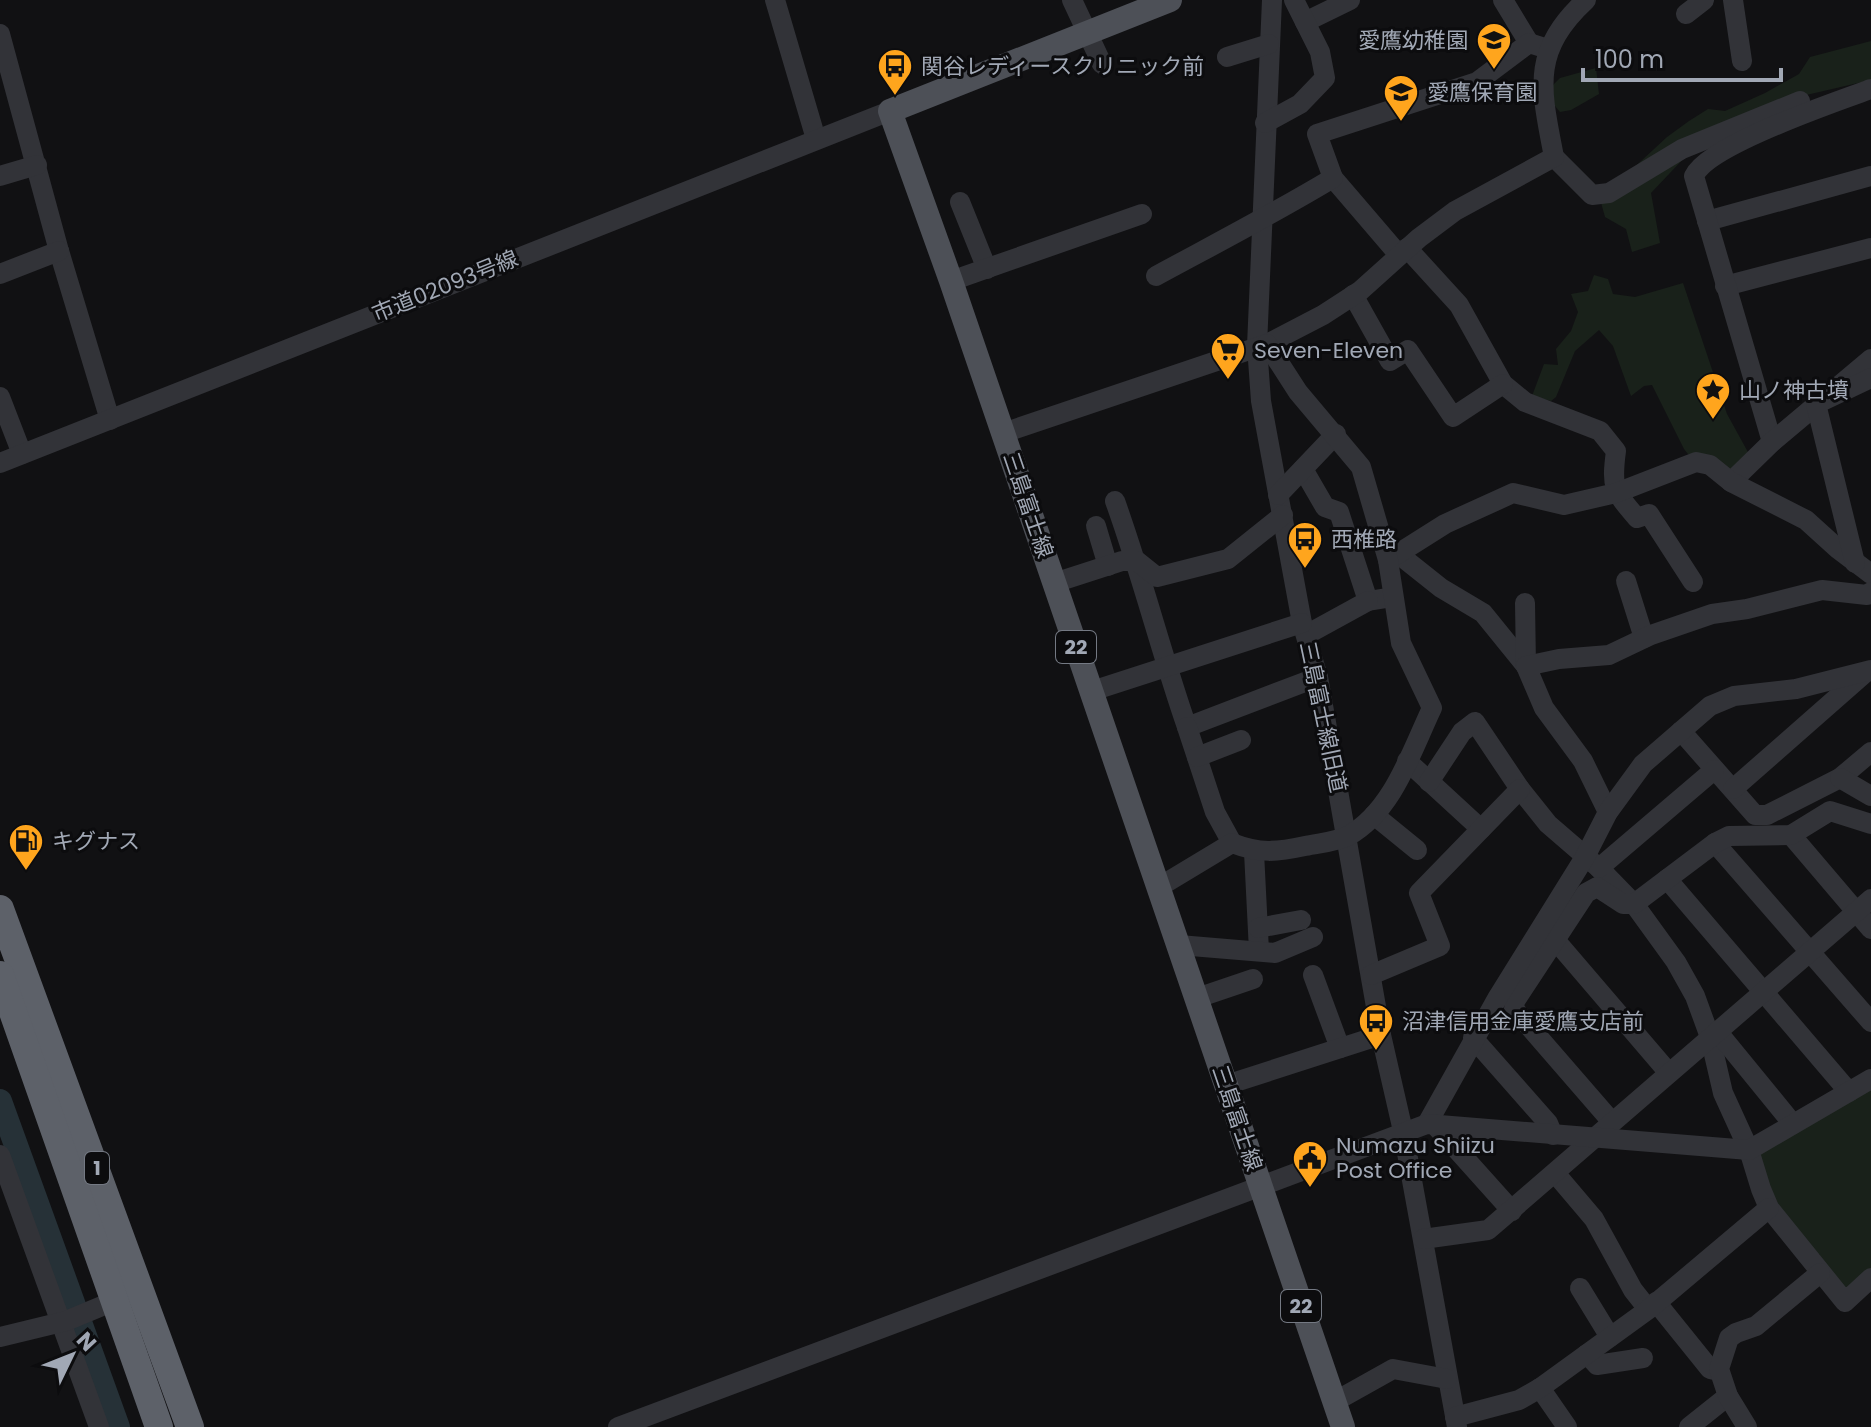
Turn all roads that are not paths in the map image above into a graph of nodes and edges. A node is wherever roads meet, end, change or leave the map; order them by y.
1 (775, 0) edge
2 (1072, 0) edge
3 (1170, 0) edge
4 (1272, 0) edge
5 (1294, 0) edge
6 (1350, 0) edge
7 (1503, 0) edge
8 (1586, 0) edge
9 (1704, 0) edge
10 (1733, 0) edge
11 (1686, 14) dead end
12 (1305, 22) junction
13 (1087, 33) junction
14 (0, 34) edge
15 (1269, 44) junction
16 (1539, 46) junction
17 (1227, 57) dead end
18 (1742, 61) dead end
19 (1102, 64) dead end
20 (1871, 81) edge
21 (1871, 89) edge
22 (1297, 106) junction
23 (890, 111) junction
24 (1265, 123) junction
25 (1317, 134) junction
26 (816, 139) junction
27 (1682, 149) junction
28 (1554, 157) junction
29 (37, 165) junction
30 (1698, 168) junction
31 (0, 176) edge
32 (1871, 176) edge
33 (1333, 178) junction
34 (960, 202) dead end
35 (1142, 214) dead end
36 (1707, 221) junction
37 (1260, 222) junction
38 (1871, 248) edge
39 (59, 251) junction
40 (1403, 252) junction
41 (987, 269) junction
42 (0, 274) edge
43 (1156, 276) dead end
44 (951, 281) junction
45 (1725, 286) junction
46 (1353, 295) junction
47 (1871, 344) edge
48 (1262, 345) junction
49 (1871, 359) edge
50 (1871, 378) edge
51 (1503, 384) junction
52 (0, 397) edge
53 (1822, 399) junction
54 (110, 420) junction
55 (1003, 433) junction
56 (1336, 434) junction
57 (1772, 442) junction
58 (22, 454) junction
59 (0, 463) edge
60 (1303, 469) junction
61 (1731, 482) junction
62 (1616, 493) junction
63 (1115, 501) dead end
64 (1280, 505) junction
65 (1096, 526) dead end
66 (1393, 556) junction
67 (1137, 561) junction
68 (1108, 566) junction
69 (1863, 568) edge
70 (1626, 581) dead end
71 (1693, 582) dead end
72 (1054, 583) junction
73 (1871, 592) edge
74 (1393, 597) junction
75 (1368, 601) junction
76 (1525, 603) dead end
77 (1304, 629) junction
78 (1644, 638) junction
79 (1526, 666) junction
80 (1167, 667) junction
81 (1869, 670) edge
82 (1318, 677) junction
83 (1092, 691) junction
84 (1187, 727) junction
85 (1681, 731) junction
86 (1241, 740) dead end
87 (1871, 752) edge
88 (1197, 757) junction
89 (1407, 761) junction
90 (1714, 770) junction
91 (1840, 778) junction
92 (1429, 782) junction
93 (1520, 789) junction
94 (1733, 789) junction
95 (1871, 796) edge
96 (1608, 812) junction
97 (1374, 815) junction
98 (1871, 824) edge
99 (1481, 829) junction
100 (1791, 835) junction
101 (1347, 837) junction
102 (1232, 843) junction
103 (1715, 843) junction
104 (1417, 850) dead end
105 (1254, 852) junction
106 (1592, 862) junction
107 (1667, 879) junction
108 (1159, 887) junction
109 (1634, 904) junction
110 (1864, 905) edge
111 (0, 909) edge
112 (1301, 920) dead end
113 (1258, 928) junction
114 (1871, 929) edge
115 (1313, 937) dead end
116 (1556, 941) junction
117 (1179, 945) junction
118 (1259, 951) junction
119 (1808, 953) junction
120 (0, 975) edge
121 (1313, 975) dead end
122 (1371, 975) junction
123 (1253, 979) dead end
124 (1762, 993) junction
125 (1197, 998) junction
126 (1871, 1022) edge
127 (1713, 1034) junction
128 (1381, 1035) junction
129 (1473, 1038) junction
130 (1340, 1048) junction
131 (1669, 1073) junction
132 (1871, 1079) edge
133 (1226, 1085) junction
134 (1849, 1092) junction
135 (1612, 1122) junction
136 (1430, 1124) junction
137 (1793, 1124) junction
138 (1403, 1131) junction
139 (1553, 1135) junction
140 (1594, 1139) junction
141 (1749, 1150) junction
142 (0, 1155) edge
143 (1555, 1173) junction
144 (1259, 1185) junction
145 (1769, 1208) junction
146 (1512, 1211) junction
147 (1423, 1239) junction
148 (1820, 1273) junction
149 (1871, 1278) edge
150 (1580, 1288) dead end
151 (105, 1305) junction
152 (1652, 1306) junction
153 (64, 1321) junction
154 (0, 1337) edge
155 (1610, 1337) junction
156 (1587, 1354) junction
157 (1643, 1358) dead end
158 (1719, 1371) junction
159 (1447, 1379) junction
160 (1540, 1388) junction
161 (1728, 1396) junction
162 (1334, 1402) junction
163 (1456, 1422) edge
164 (99, 1427) edge
165 (159, 1427) edge
166 (190, 1427) edge
167 (618, 1427) edge
168 (1343, 1427) edge
169 (1567, 1427) edge
170 (1689, 1427) edge
171 (1747, 1427) edge

1 - 26 street
2 - 13 street
3 - 13 main road
4 - 15 street, 三島富士線旧道
5 - 12 street
6 - 12 street
7 - 16 street
8 - 16 street
9 - 11 street
10 - 18 street
12 - 22 street
13 - 19 street
13 - 23 main road
14 - 29 street
15 - 17 street
15 - 24 street, 三島富士線旧道
16 - 25 street
16 - 28 street
20 - 27 street
21 - 30 street
22 - 24 street
22 - 25 street
23 - 26 street, 市道02093号線
23 - 44 main road, 三島富士線 / 22
24 - 37 street, 三島富士線旧道
25 - 33 street
26 - 54 street, 市道02093号線
27 - 28 street
27 - 30 street
28 - 40 street
29 - 31 street
29 - 39 street
30 - 36 street
32 - 36 street
33 - 37 street
33 - 40 street
34 - 41 street
35 - 41 street
36 - 45 street
37 - 43 street
37 - 48 street, 三島富士線旧道
38 - 45 street
39 - 42 street
39 - 54 street
40 - 46 street
40 - 51 street
41 - 44 street
44 - 55 main road, 三島富士線 / 22
45 - 57 street
46 - 48 street
46 - 51 street
47 - 53 street
48 - 55 street
48 - 56 street
48 - 64 street, 三島富士線旧道
49 - 53 street
50 - 53 street
51 - 62 street
52 - 58 street
53 - 57 street
53 - 69 street
54 - 58 street, 市道02093号線
55 - 72 main road, 三島富士線 / 22
56 - 60 street
56 - 66 street
57 - 61 street
58 - 59 street, 市道02093号線
60 - 64 street
60 - 75 street
61 - 62 street
61 - 69 street
62 - 66 street
62 - 71 street
63 - 67 street
64 - 67 street
64 - 77 street, 三島富士線旧道
65 - 68 street
66 - 74 street
66 - 79 street
67 - 68 street
67 - 80 street
68 - 72 street
70 - 78 street
72 - 83 main road, 三島富士線 / 22
73 - 78 street
74 - 75 street
74 - 89 street
75 - 77 street
76 - 79 street
77 - 80 street
77 - 82 street, 三島富士線旧道
78 - 79 street
79 - 96 street
80 - 83 street
80 - 84 street
81 - 85 street
81 - 94 street
82 - 84 street
82 - 101 street, 三島富士線旧道
83 - 108 main road, 三島富士線 / 22
84 - 88 street
85 - 90 street
85 - 96 street
86 - 88 street
87 - 91 street
88 - 102 street
89 - 92 street
89 - 97 street
90 - 94 street
90 - 106 street
91 - 94 street
91 - 95 street
92 - 93 street
92 - 99 street
93 - 99 street
93 - 106 street
96 - 106 street
97 - 101 street
97 - 104 street
98 - 100 street
99 - 122 street
100 - 103 street
100 - 110 street
101 - 105 street
101 - 122 street, 三島富士線旧道
102 - 105 street
102 - 108 street
103 - 107 street
103 - 119 street
105 - 113 street
106 - 109 street
106 - 129 street
107 - 109 street
107 - 124 street
108 - 117 main road, 三島富士線 / 22
109 - 116 street
109 - 127 street
110 - 114 street
110 - 119 street
111 - 166 highway, 1
112 - 113 street
113 - 118 street
115 - 118 street
116 - 131 street
116 - 135 street
117 - 118 street
117 - 125 main road, 三島富士線 / 22
119 - 124 street
119 - 126 street
120 - 151 highway, 1
121 - 130 street
122 - 128 street, 三島富士線旧道
123 - 125 street
124 - 127 street
124 - 134 street
125 - 133 main road, 三島富士線 / 22
127 - 131 street
127 - 137 street
127 - 141 street
128 - 130 street
128 - 138 street, 三島富士線旧道
129 - 136 street
129 - 139 street
130 - 133 street
131 - 135 street
132 - 134 street
133 - 144 main road, 三島富士線 / 22
134 - 137 street
135 - 140 street
136 - 138 street
136 - 139 street
136 - 146 street
137 - 141 street
138 - 144 street
138 - 147 street, 三島富士線旧道
139 - 140 street
140 - 141 street
140 - 143 street
141 - 145 street
142 - 153 street
143 - 146 street
143 - 152 street
144 - 162 main road, 22
144 - 167 street
145 - 148 street
145 - 152 street
146 - 147 street
147 - 159 street, 三島富士線旧道
148 - 149 street
148 - 158 street
150 - 155 street
151 - 153 street
151 - 165 highway, 1
152 - 155 street
152 - 158 street
153 - 154 street
153 - 164 street
155 - 156 street
156 - 157 street
156 - 160 street
158 - 161 street
159 - 162 street
159 - 163 street, 三島富士線旧道
160 - 163 street
160 - 169 street
161 - 170 street
161 - 171 street
162 - 168 main road, 22

